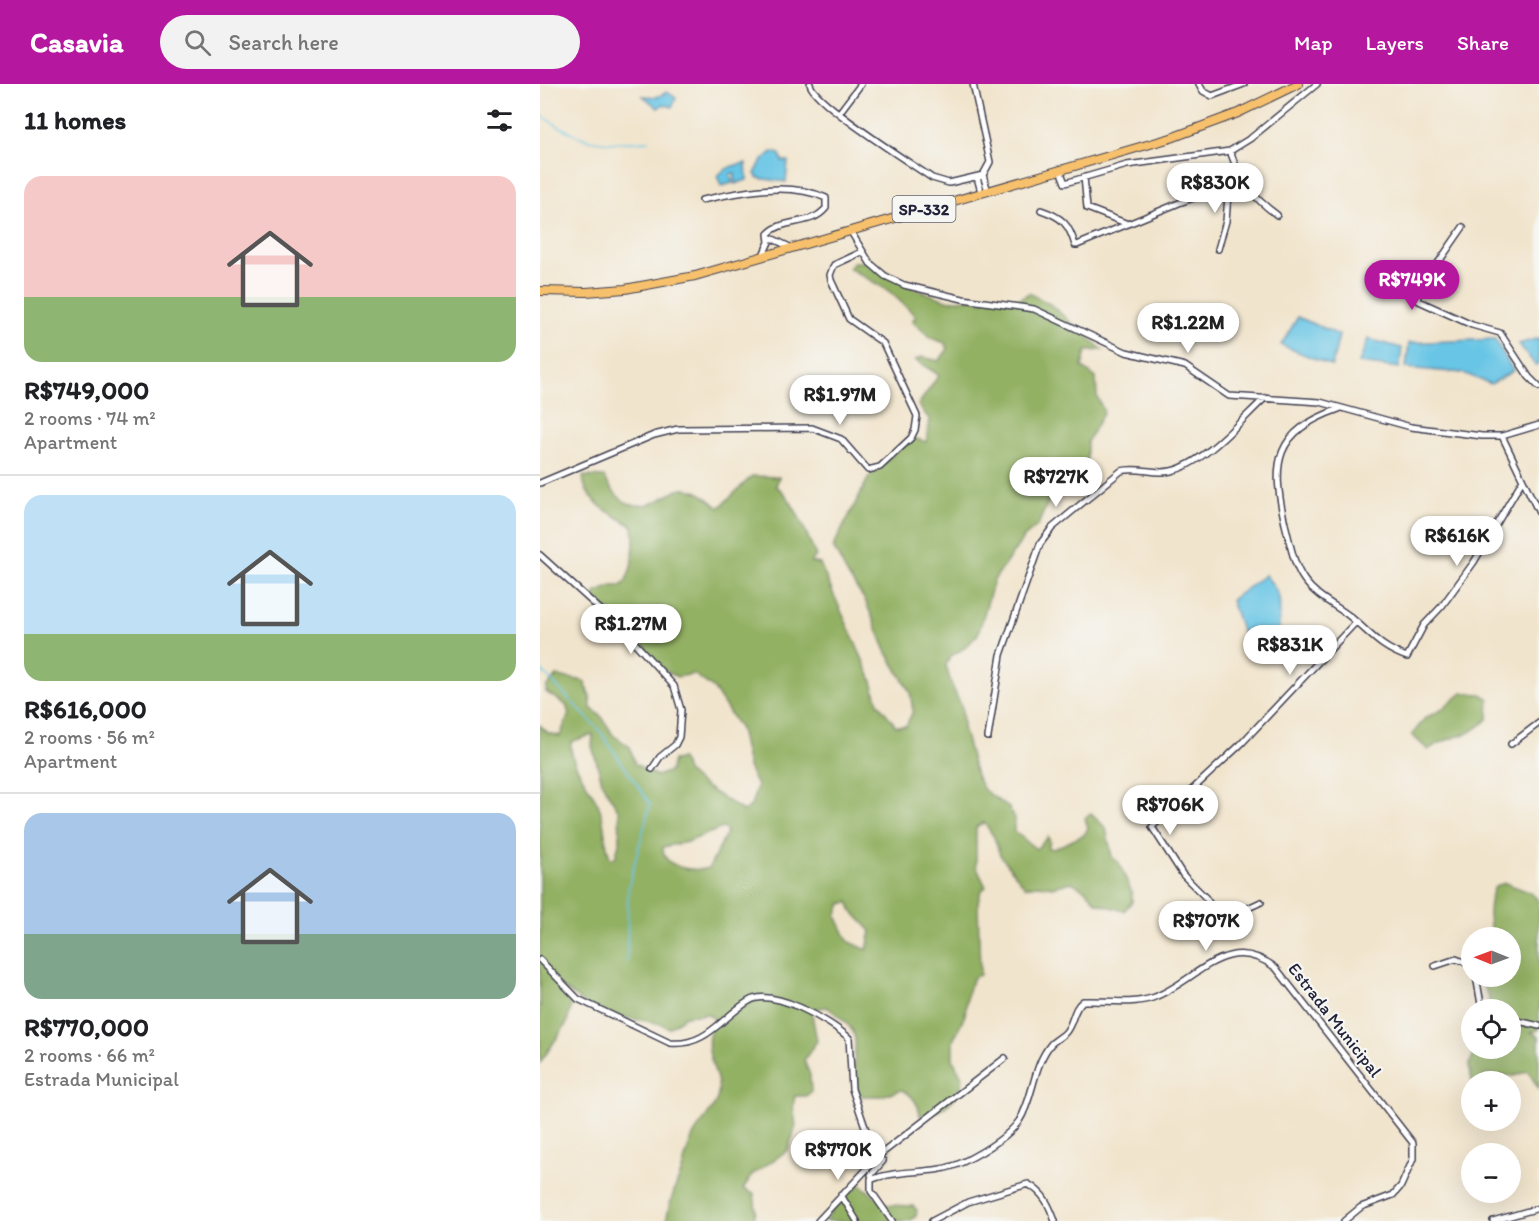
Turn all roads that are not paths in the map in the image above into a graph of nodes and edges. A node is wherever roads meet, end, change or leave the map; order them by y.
1 (810, 84) edge
2 (861, 84) edge
3 (973, 84) edge
4 (1199, 84) edge
5 (1244, 84) edge
6 (1298, 84) edge
7 (1317, 84) edge
8 (839, 113) junction
9 (1230, 151) junction
10 (1060, 170) junction
11 (1237, 174) junction
12 (980, 176) junction
13 (1084, 177) junction
14 (1229, 183) junction
15 (984, 191) junction
16 (702, 200) dead end
17 (1041, 210) dead end
18 (1277, 215) dead end
19 (1128, 224) junction
20 (1463, 227) dead end
21 (851, 232) junction
22 (769, 237) junction
23 (792, 248) junction
24 (1218, 249) dead end
25 (862, 252) junction
26 (762, 257) junction
27 (540, 291) edge
28 (1539, 387) edge
29 (1266, 398) junction
30 (1341, 409) junction
31 (1539, 425) edge
32 (1502, 436) junction
33 (1522, 481) junction
34 (540, 483) edge
35 (1539, 513) edge
36 (540, 555) edge
37 (1356, 622) junction
38 (1539, 723) edge
39 (988, 737) dead end
40 (1511, 744) dead end
41 (652, 769) dead end
42 (1262, 902) dead end
43 (540, 960) edge
44 (1461, 961) edge
45 (1435, 966) dead end
46 (1521, 1021) edge
47 (1539, 1026) edge
48 (1005, 1058) dead end
49 (876, 1159) junction
50 (871, 1179) junction
51 (841, 1195) junction
52 (1539, 1208) edge
53 (818, 1221) edge
54 (857, 1221) edge
55 (892, 1221) edge
56 (932, 1221) edge
57 (1055, 1221) edge
58 (1344, 1221) edge
59 (1493, 1221) edge

1 - 8 street
2 - 8 street
3 - 12 street
4 - 5 street
6 - 10 main road, SP-332
7 - 9 street
8 - 12 street
9 - 11 street
9 - 13 street
10 - 13 street
10 - 15 main road, SP-332
11 - 14 street
11 - 18 street
12 - 15 street
13 - 19 street
14 - 19 street
14 - 24 street
15 - 21 main road, SP-332
16 - 22 street
17 - 19 street
20 - 28 street
21 - 23 main road, SP-332
21 - 25 street
22 - 23 street
22 - 26 street
23 - 26 main road, SP-332
25 - 29 street
25 - 34 street
26 - 27 main road, SP-332
29 - 30 street
29 - 39 street
30 - 32 street
30 - 37 street
31 - 32 street
32 - 33 street
33 - 35 street
33 - 37 street
36 - 41 street
37 - 42 street
38 - 40 street
43 - 49 street
44 - 45 street
46 - 47 street
48 - 49 street
49 - 50 street
49 - 51 street
50 - 55 street
50 - 58 street, Estrada Municipal
51 - 53 street
51 - 54 street
52 - 59 street
56 - 57 street

